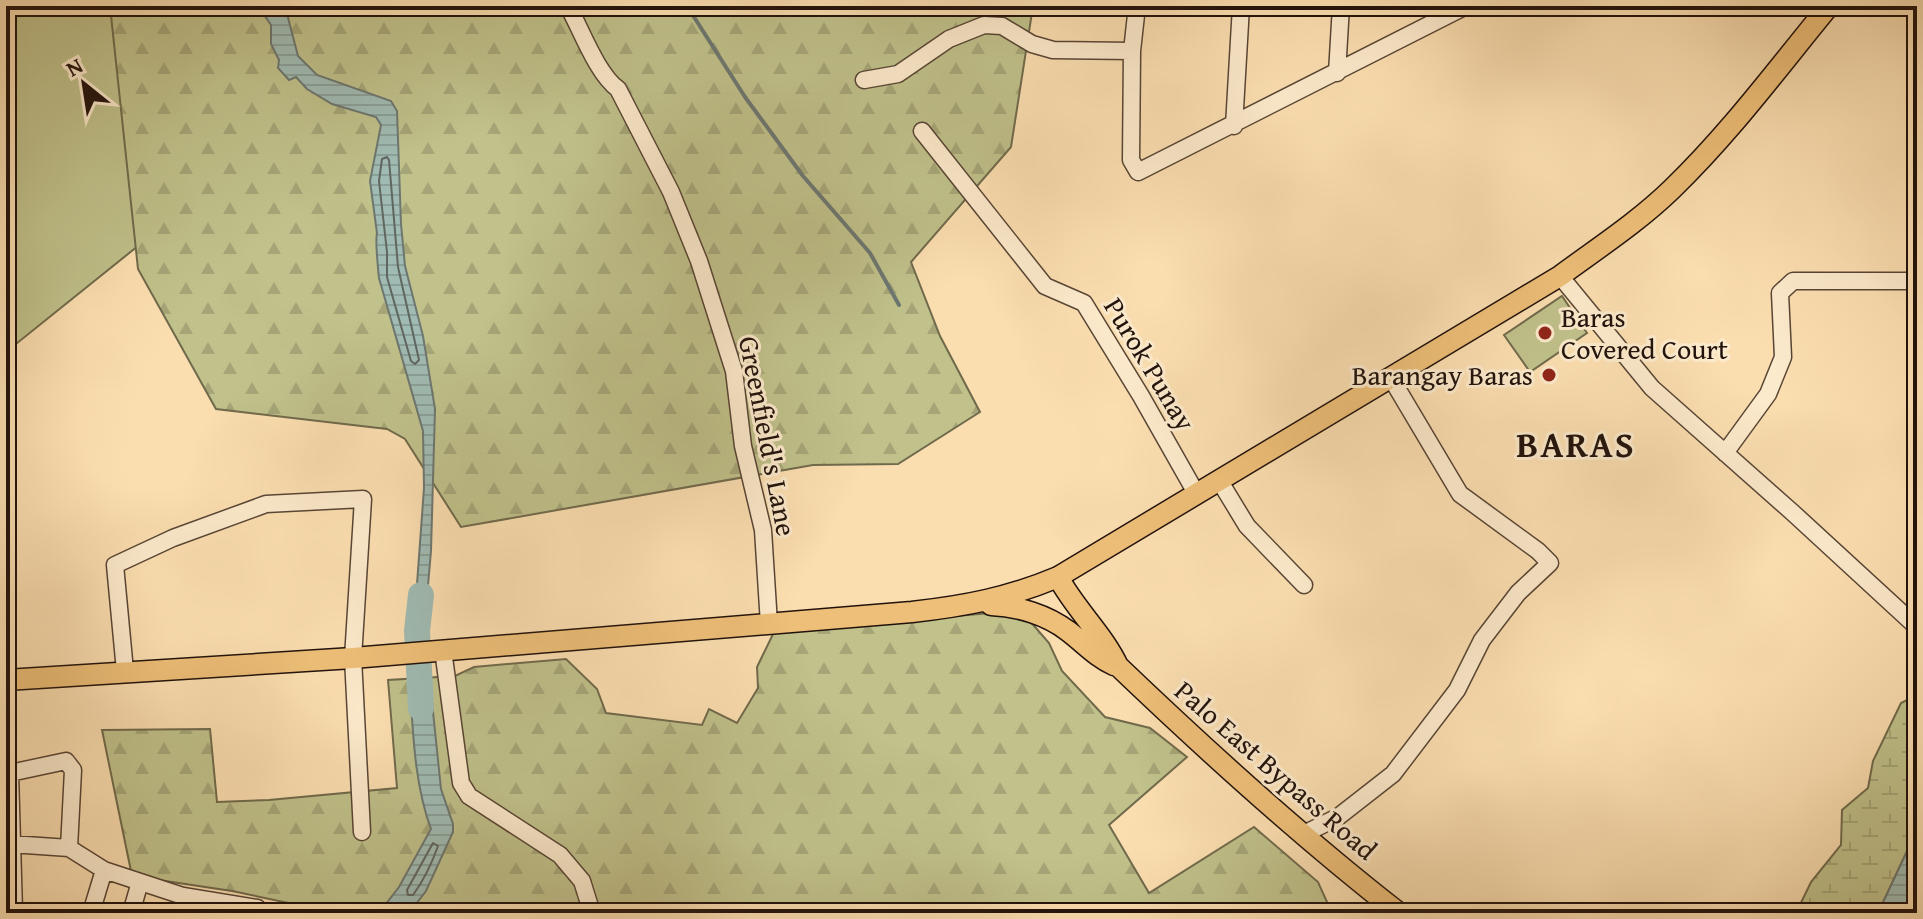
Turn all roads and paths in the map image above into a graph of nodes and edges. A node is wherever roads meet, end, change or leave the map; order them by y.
1 (568, 6) edge
2 (1137, 6) edge
3 (1241, 6) edge
4 (1341, 6) edge
5 (1466, 6) edge
6 (1829, 6) edge
7 (1445, 12) edge
8 (1132, 51) junction
9 (1337, 73) junction
10 (864, 80) dead end
11 (1234, 126) junction
12 (922, 131) dead end
13 (1560, 276) junction
14 (1917, 281) edge
15 (1391, 378) junction
16 (1725, 453) junction
17 (1219, 480) junction
18 (1196, 493) junction
19 (1058, 577) junction
20 (1304, 585) dead end
21 (1030, 589) junction
22 (973, 605) junction
23 (1044, 617) junction
24 (769, 624) junction
25 (1917, 627) edge
26 (438, 651) junction
27 (353, 658) junction
28 (1118, 666) junction
29 (125, 671) junction
30 (6, 680) edge
31 (8, 770) edge
32 (362, 832) dead end
33 (1302, 835) junction
34 (11, 844) junction
35 (69, 848) junction
36 (104, 870) junction
37 (140, 882) junction
38 (19, 913) edge
39 (91, 913) edge
40 (131, 913) edge
41 (258, 913) edge
42 (592, 913) edge
43 (1399, 913) edge

1 - 24 street, Greenfield's Lane
2 - 8 street
3 - 11 street
4 - 9 street
5 - 7 street
6 - 13 main road
7 - 9 street
8 - 10 street
8 - 11 street
9 - 11 street
12 - 18 street, Purok Punay
13 - 15 main road
13 - 16 street
14 - 16 street
15 - 17 main road
15 - 33 street
16 - 25 street
17 - 18 main road
17 - 20 street
18 - 19 main road
19 - 21 main road
19 - 28 main road, Palo East Bypass Road
21 - 22 main road
21 - 23 main road
22 - 23 main road, Palo East Bypass Road
22 - 24 main road
23 - 28 main road, Palo East Bypass Road
24 - 26 main road
26 - 27 main road
26 - 42 street
27 - 29 main road
27 - 29 street
27 - 32 street
28 - 33 main road, Palo East Bypass Road
29 - 30 main road
31 - 34 street
31 - 35 street
33 - 43 main road, Palo East Bypass Road
34 - 35 street
34 - 38 street
35 - 36 street
36 - 37 street
36 - 39 street
37 - 40 street
37 - 41 street

